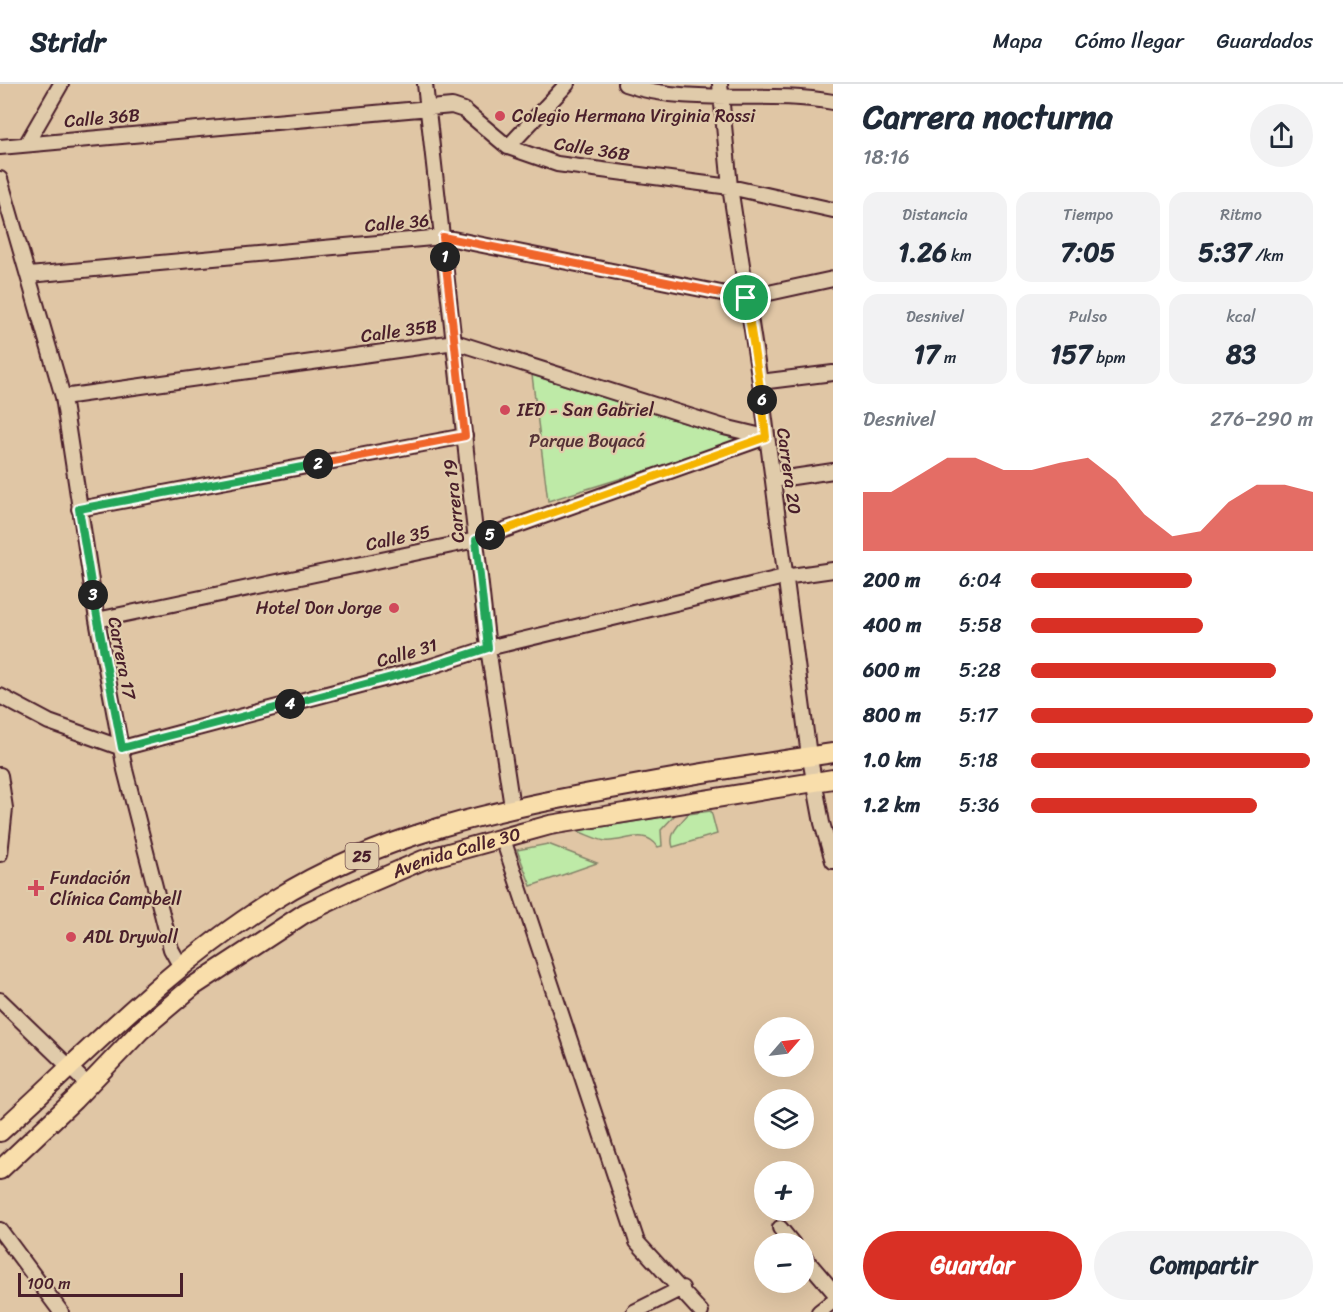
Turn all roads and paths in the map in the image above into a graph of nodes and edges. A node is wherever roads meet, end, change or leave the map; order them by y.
1 (61, 84) edge
2 (425, 84) edge
3 (567, 84) edge
4 (625, 84) edge
5 (721, 91) edge
6 (833, 102) edge
7 (426, 109) junction
8 (27, 143) junction
9 (0, 147) edge
10 (508, 147) junction
11 (0, 179) edge
12 (730, 187) junction
13 (833, 210) edge
14 (443, 237) junction
15 (29, 275) junction
16 (833, 279) edge
17 (746, 298) junction
18 (455, 342) junction
19 (833, 373) edge
20 (760, 382) junction
21 (63, 397) junction
22 (465, 436) junction
23 (766, 437) junction
24 (833, 471) edge
25 (773, 480) junction
26 (79, 509) junction
27 (476, 540) junction
28 (833, 570) edge
29 (784, 577) junction
30 (97, 620) junction
31 (488, 648) junction
32 (0, 696) edge
33 (122, 748) junction
34 (833, 753) edge
35 (809, 757) junction
36 (0, 775) edge
37 (833, 779) edge
38 (813, 782) junction
39 (512, 807) junction
40 (502, 836) junction
41 (0, 854) edge
42 (833, 861) edge
43 (180, 966) junction
44 (0, 1000) edge
45 (69, 1066) junction
46 (88, 1085) junction
47 (0, 1132) edge
48 (0, 1170) edge
49 (780, 1228) dead end
50 (0, 1230) edge
51 (784, 1233) edge
52 (814, 1269) edge
53 (681, 1288) junction
54 (833, 1291) edge
55 (833, 1301) edge
56 (62, 1312) edge
57 (634, 1312) edge
58 (701, 1312) edge
59 (819, 1312) edge

1 - 8 street
2 - 7 street, Carrera 19
3 - 10 street
4 - 5 street
5 - 6 street
5 - 12 street, Carrera 20
7 - 8 street, Calle 36B
7 - 10 street, Calle 36B
7 - 14 street, Carrera 19
8 - 9 street, Calle 36B
10 - 12 street, Calle 36B
11 - 15 street, Carrera 17
12 - 13 street, Calle 36B
12 - 17 street, Carrera 20
14 - 15 street, Calle 36
14 - 17 street, Calle 36
14 - 18 street, Carrera 19
15 - 21 street, Carrera 17
16 - 17 street, Calle 36
17 - 20 street, Carrera 20
18 - 21 street, Calle 35B
18 - 22 street, Carrera 19
18 - 23 street, Calle 35B
19 - 20 street
20 - 23 street, Carrera 20
21 - 26 street, Carrera 17
22 - 26 street
22 - 27 street, Carrera 19
23 - 25 street, Carrera 20
23 - 27 street, Calle 35
24 - 25 street
25 - 29 street, Carrera 20
26 - 30 street, Carrera 17
27 - 30 street, Calle 35
27 - 31 street, Carrera 19
28 - 29 street, Calle 31
29 - 31 street, Calle 31
29 - 35 street, Carrera 20
30 - 33 street, Carrera 17
31 - 33 street, Calle 31
31 - 39 street, Carrera 19
32 - 33 street
33 - 43 street, Carrera 17
34 - 35 highway, Avenida Calle 30 / 25
35 - 38 street, Carrera 20
35 - 39 highway, Avenida Calle 30 / 25
36 - 41 street
37 - 38 highway, Avenida Calle 30 / 25
38 - 40 highway, Avenida Calle 30 / 25
38 - 42 street, Carrera 20
39 - 43 highway, Avenida Calle 30 / 25
40 - 46 highway, Avenida Calle 30 / 25
40 - 53 street
43 - 45 highway, Avenida Calle 30 / 25
44 - 45 street
45 - 46 street
45 - 47 highway, Avenida Calle 30 / 25
46 - 48 highway, Avenida Calle 30 / 25
49 - 51 street
50 - 56 street
52 - 54 street
53 - 57 street
53 - 58 street
55 - 59 street

